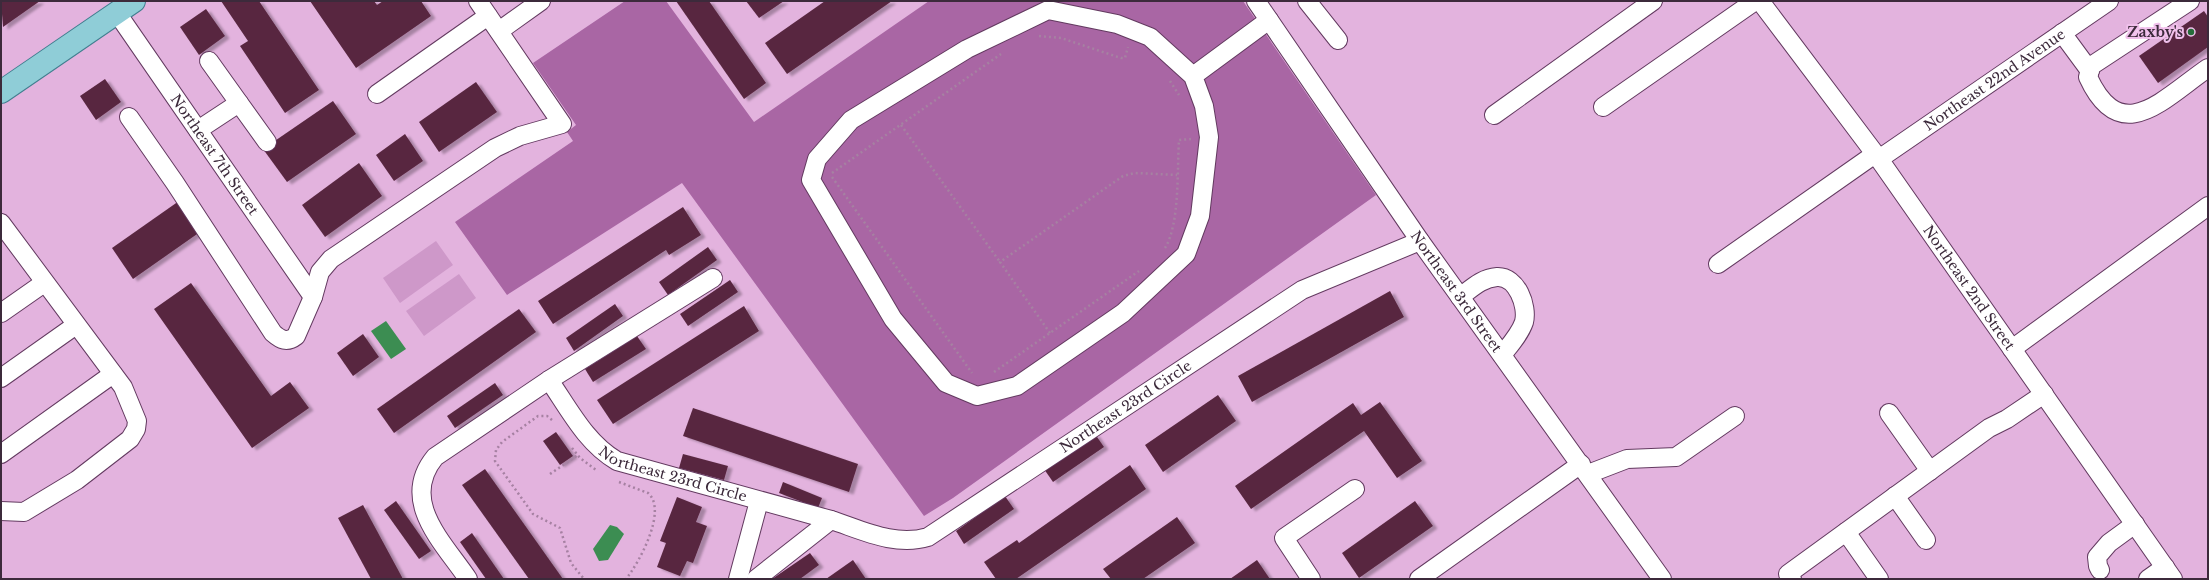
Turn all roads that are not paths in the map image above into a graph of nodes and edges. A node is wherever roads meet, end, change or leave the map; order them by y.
1 (541, 1) edge
2 (1256, 1) edge
3 (1307, 1) edge
4 (1653, 1) edge
5 (1755, 1) edge
6 (1760, 1) edge
7 (2109, 1) edge
8 (2190, 1) edge
9 (125, 7) edge
10 (483, 8) edge
11 (1269, 20) junction
12 (499, 31) junction
13 (2062, 33) junction
14 (1338, 40) dead end
15 (209, 61) dead end
16 (2208, 68) edge
17 (2090, 71) junction
18 (1193, 76) junction
19 (1, 92) edge
20 (377, 94) dead end
21 (239, 103) junction
22 (1603, 107) dead end
23 (1494, 115) dead end
24 (128, 117) dead end
25 (198, 130) junction
26 (268, 142) dead end
27 (1877, 156) junction
28 (2208, 206) edge
29 (4, 234) edge
30 (1420, 241) junction
31 (1718, 264) dead end
32 (713, 278) dead end
33 (44, 283) junction
34 (313, 297) junction
35 (1460, 297) junction
36 (1, 313) edge
37 (76, 325) junction
38 (2012, 349) junction
39 (1502, 355) junction
40 (113, 374) junction
41 (1, 378) edge
42 (549, 380) junction
43 (2044, 394) junction
44 (1889, 413) dead end
45 (1735, 416) dead end
46 (1, 454) edge
47 (1585, 469) junction
48 (1930, 471) junction
49 (1355, 489) dead end
50 (1895, 496) junction
51 (759, 501) junction
52 (1, 511) edge
53 (831, 520) junction
54 (2135, 524) junction
55 (1846, 532) junction
56 (1926, 540) dead end
57 (2100, 570) dead end
58 (2169, 573) edge
59 (468, 579) edge
60 (738, 579) edge
61 (756, 579) edge
62 (1311, 579) edge
63 (1419, 579) edge
64 (1662, 579) edge
65 (1792, 579) edge
66 (1879, 579) edge
67 (2148, 579) edge

1 - 12 street
2 - 11 street, Northeast 3rd Street
3 - 14 street
4 - 23 street
5 - 22 street
6 - 27 street, Northeast 2nd Street
7 - 13 street, Northeast 22nd Avenue
8 - 17 street
9 - 19 main road
9 - 25 street, Northeast 7th Street
10 - 12 street
10 - 20 street
11 - 18 street
11 - 30 street, Northeast 3rd Street
12 - 34 street
13 - 17 street
13 - 27 street, Northeast 22nd Avenue
15 - 21 street
16 - 17 street
18 - 18 street
21 - 25 street
21 - 26 street
24 - 34 street
25 - 34 street, Northeast 7th Street
27 - 31 street, Northeast 22nd Avenue
27 - 38 street, Northeast 2nd Street
28 - 38 street
29 - 33 street
30 - 35 street, Northeast 3rd Street
30 - 53 street, Northeast 23rd Circle
32 - 42 street
33 - 36 street
33 - 37 street
35 - 39 street, Northeast 3rd Street
35 - 39 street
37 - 40 street
37 - 41 street
38 - 43 street, Northeast 2nd Street
39 - 47 street, Northeast 3rd Street
40 - 46 street
40 - 52 street
42 - 51 street, Northeast 23rd Circle
42 - 59 street
43 - 48 street
43 - 54 street, Northeast 2nd Street
44 - 48 street
45 - 47 street
47 - 63 street
47 - 64 street, Northeast 3rd Street
48 - 50 street
49 - 62 street
50 - 55 street
50 - 56 street
51 - 53 street, Northeast 23rd Circle
51 - 60 street
53 - 61 street
54 - 57 street
54 - 58 street, Northeast 2nd Street
55 - 65 street
55 - 66 street
58 - 67 street

